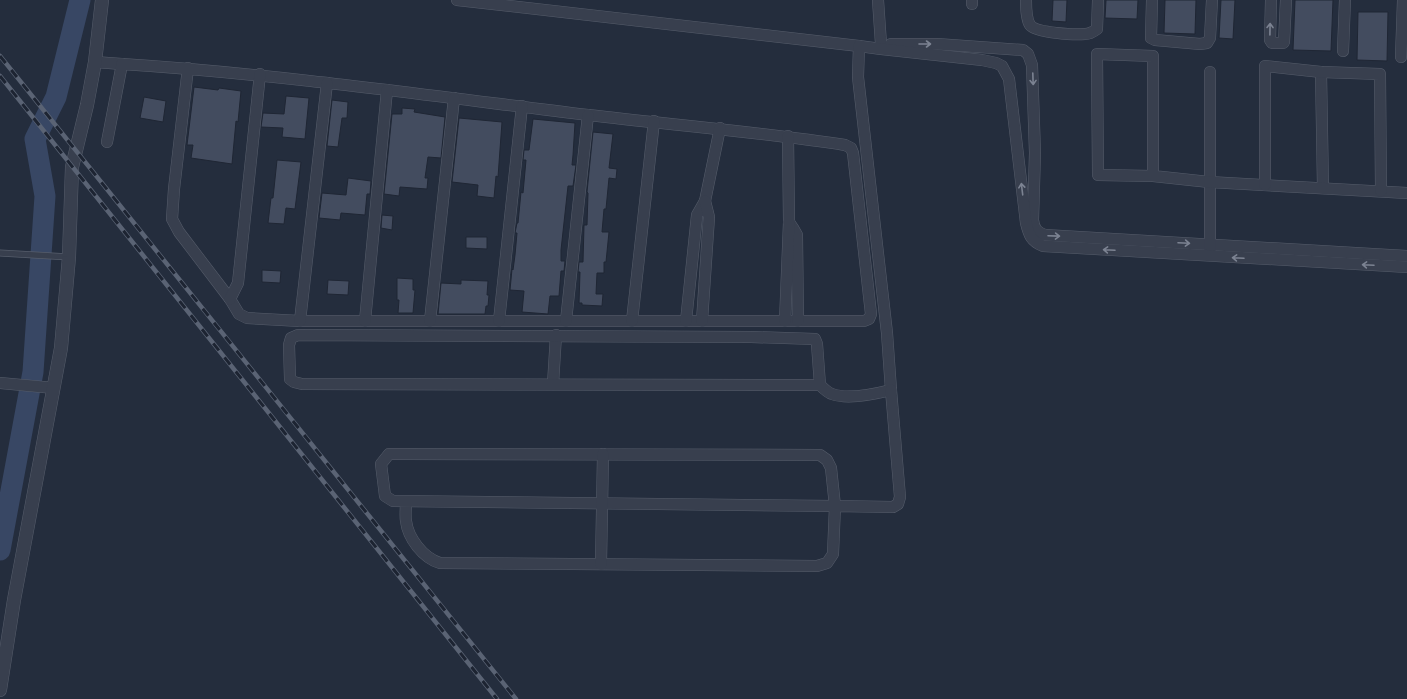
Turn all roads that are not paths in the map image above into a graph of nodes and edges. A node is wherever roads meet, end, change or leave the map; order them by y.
1 (102, 0) edge
2 (457, 0) edge
3 (878, 0) edge
4 (1026, 0) edge
5 (1098, 0) edge
6 (1152, 0) edge
7 (1212, 0) edge
8 (1271, 0) edge
9 (1286, 0) edge
10 (1345, 0) edge
11 (1403, 0) edge
12 (859, 46) junction
13 (877, 46) junction
14 (1343, 51) dead end
15 (1401, 57) dead end
16 (97, 62) junction
17 (117, 63) junction
18 (188, 68) junction
19 (1210, 72) dead end
20 (1321, 72) junction
21 (260, 74) junction
22 (327, 83) junction
23 (387, 90) junction
24 (454, 98) junction
25 (522, 106) junction
26 (588, 115) junction
27 (654, 121) junction
28 (720, 128) junction
29 (788, 136) junction
30 (107, 142) dead end
31 (1153, 176) junction
32 (1209, 182) junction
33 (1266, 185) junction
34 (1323, 188) junction
35 (1381, 191) junction
36 (1407, 193) edge
37 (705, 201) junction
38 (789, 222) junction
39 (1210, 250) junction
40 (0, 253) edge
41 (1407, 256) edge
42 (64, 257) junction
43 (1407, 267) edge
44 (230, 299) junction
45 (300, 321) junction
46 (365, 321) junction
47 (430, 321) junction
48 (499, 321) junction
49 (566, 321) junction
50 (632, 321) junction
51 (686, 321) junction
52 (702, 321) junction
53 (785, 321) junction
54 (798, 321) junction
55 (556, 335) junction
56 (0, 383) edge
57 (553, 384) junction
58 (820, 385) junction
59 (54, 388) junction
60 (891, 390) junction
61 (603, 454) junction
62 (406, 502) junction
63 (603, 504) junction
64 (835, 506) junction
65 (601, 564) junction
66 (1, 677) edge
67 (0, 690) edge

1 - 16 street
2 - 12 street
3 - 13 street
4 - 5 street
6 - 7 street
9 -> 8 street
10 - 14 street
11 - 15 street
12 - 13 street
12 - 60 street
39 -> 13 street
13 -> 39 street
16 - 17 street
16 - 42 street
17 - 18 street
17 - 30 street
18 - 21 street
18 - 44 street
19 - 32 street
20 - 33 street
20 - 34 street
20 - 35 street
21 - 22 street
21 - 44 street
22 - 23 street
22 - 45 street
23 - 24 street
23 - 46 street
24 - 25 street
24 - 47 street
25 - 26 street
25 - 48 street
26 - 27 street
26 - 49 street
27 - 28 street
27 - 50 street
28 - 29 street
28 - 37 street
29 - 38 street
29 - 54 street
31 - 31 street
31 - 32 street
32 - 33 street
32 - 39 street
33 - 34 street
34 - 35 street
35 - 36 street
37 - 51 street
37 - 52 street
38 - 53 street
38 - 54 street
39 - 41 street
43 -> 39 street
40 - 42 lane
42 - 59 street
44 - 45 street
45 - 46 street
46 - 47 street
47 - 48 street
48 - 49 street
49 - 50 street
50 - 51 street
51 - 52 street
52 - 53 street
53 - 54 street
55 - 57 street
55 - 57 street
55 - 58 street
56 - 59 street
57 - 58 street
58 - 60 street
59 - 66 street
60 - 64 street
61 - 62 street
61 - 63 street
61 - 64 street
62 - 63 street
62 - 65 street
63 - 64 street
63 - 65 street
64 - 65 street
66 - 67 street

